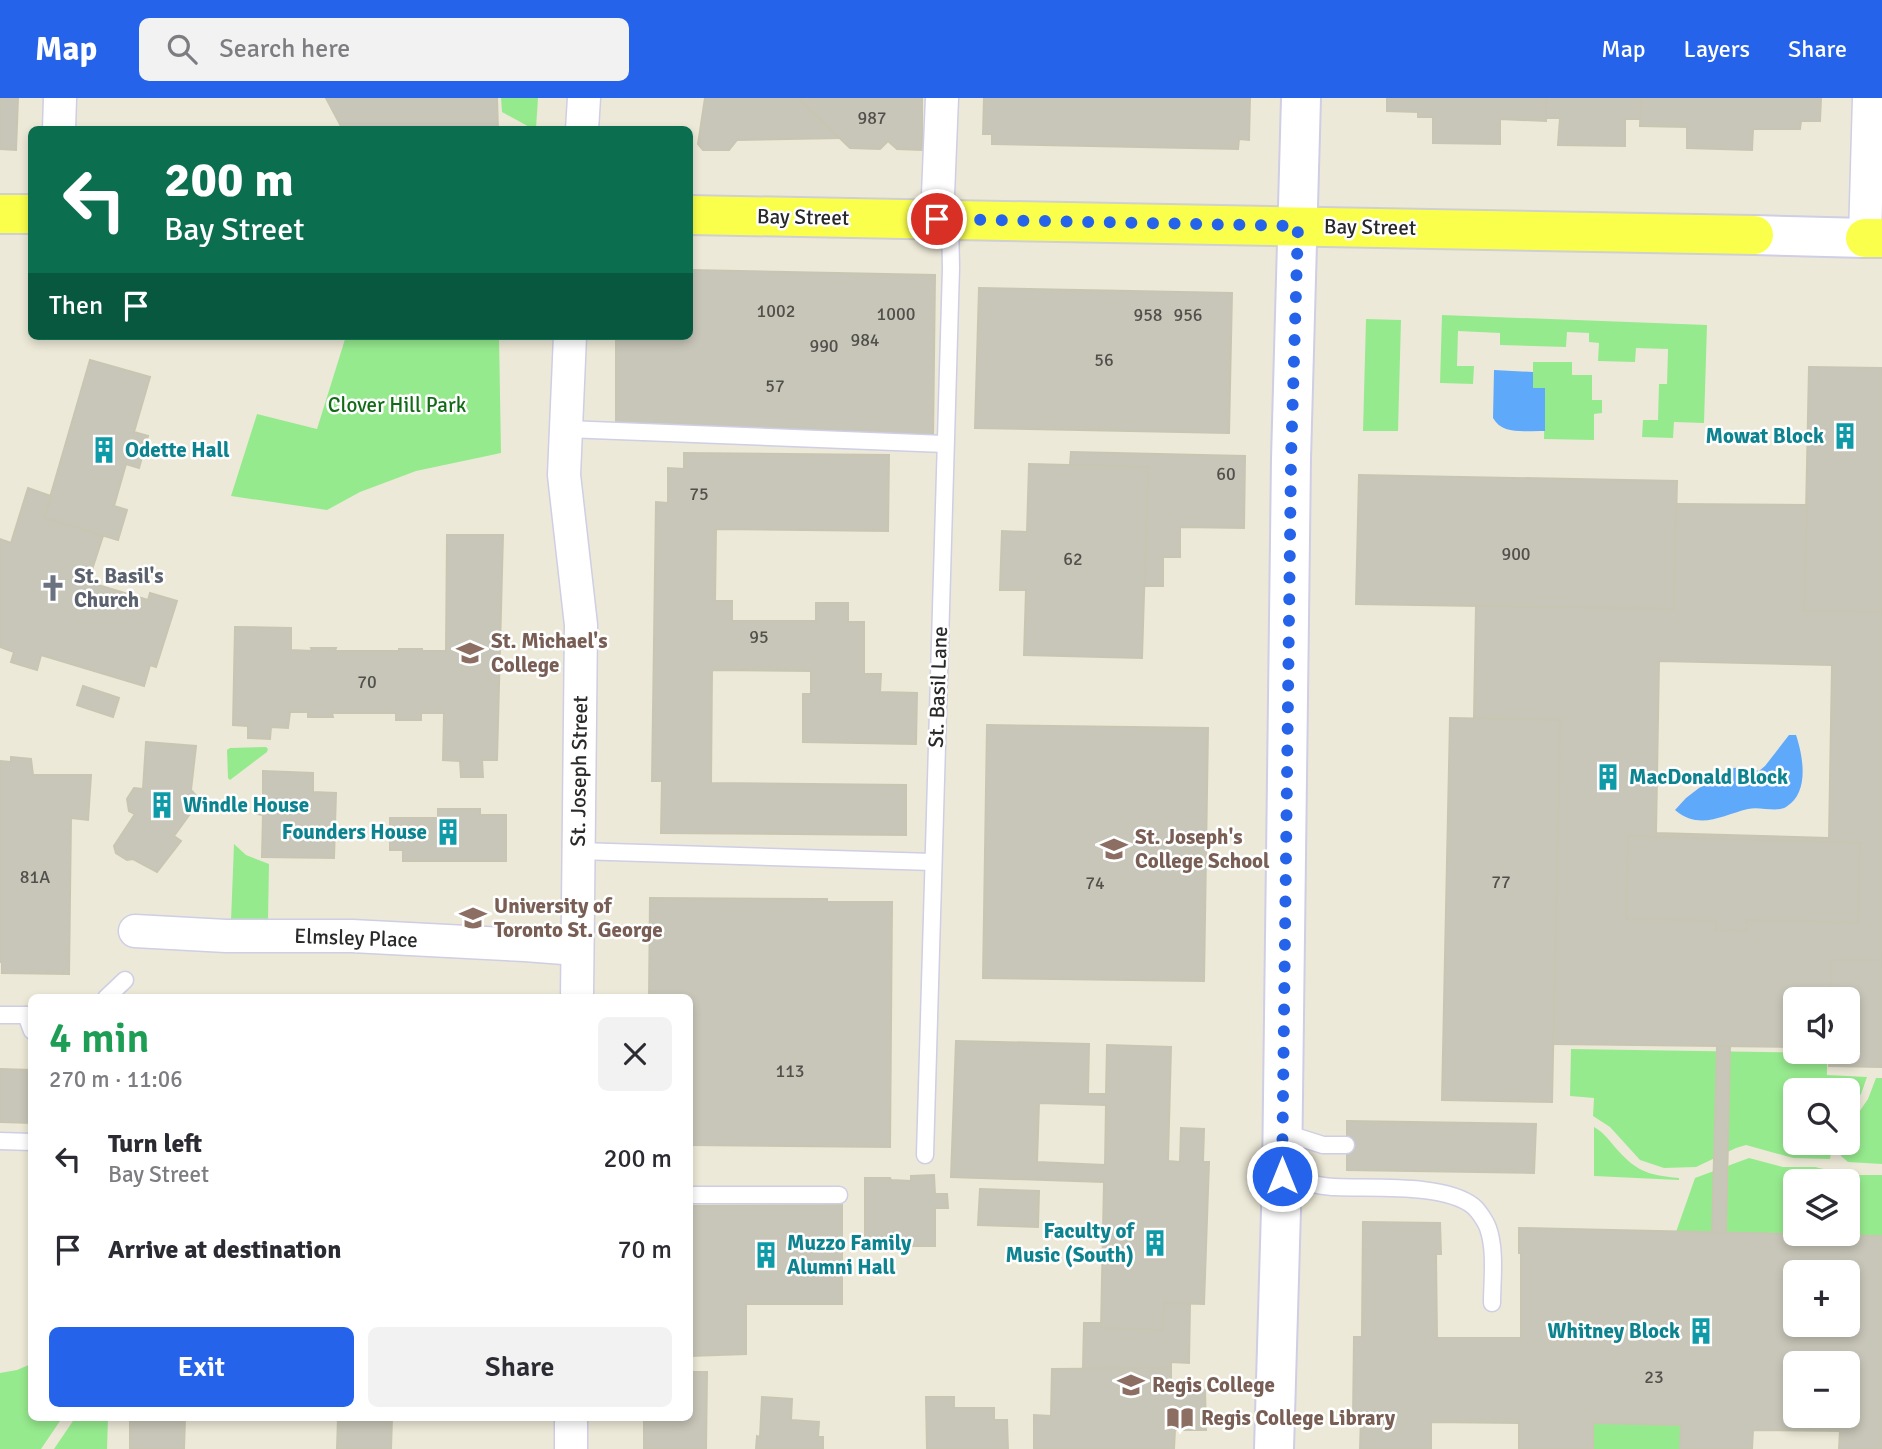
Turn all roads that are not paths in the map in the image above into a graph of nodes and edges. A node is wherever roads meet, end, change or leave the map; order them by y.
1 (60, 98) edge
2 (584, 98) edge
3 (942, 98) edge
4 (1301, 98) edge
5 (1869, 98) edge
6 (59, 126) edge
7 (582, 126) edge
8 (0, 214) edge
9 (28, 214) edge
10 (693, 215) edge
11 (943, 219) junction
12 (1298, 226) junction
13 (1754, 235) joint
14 (1873, 238) edge
15 (570, 340) edge
16 (566, 429) junction
17 (945, 444) junction
18 (578, 851) junction
19 (933, 862) junction
20 (135, 931) dead end
21 (577, 949) junction
22 (125, 980) dead end
23 (110, 994) edge
24 (577, 994) edge
25 (0, 1015) edge
26 (28, 1020) edge
27 (1282, 1132) junction
28 (0, 1141) edge
29 (28, 1142) edge
30 (1346, 1145) dead end
31 (925, 1155) dead end
32 (1282, 1176) junction
33 (693, 1195) edge
34 (839, 1195) dead end
35 (1492, 1303) dead end
36 (571, 1421) edge
37 (571, 1449) edge
38 (1274, 1449) edge

1 - 6 street
2 - 7 street
3 - 11 street
4 - 12 street
5 - 14 street
8 - 9 main road
10 - 11 main road, Bay Street
11 - 12 main road, Bay Street
11 - 17 lane, St. Basil Lane
12 - 13 main road, Bay Street
12 - 27 street
13 - 14 street, Bay Street
15 - 16 street, St. Joseph Street
16 - 17 lane
16 - 18 street, St. Joseph Street
17 - 19 lane, St. Basil Lane
18 - 19 lane
18 - 21 street, St. Joseph Street
19 - 31 lane, St. Basil Lane
20 - 21 street, Elmsley Place
21 - 24 street, St. Joseph Street
22 - 23 lane
25 - 26 lane
27 - 30 lane
27 - 32 street
28 - 29 lane
32 - 35 lane
32 - 38 street
33 - 34 lane
36 - 37 street

